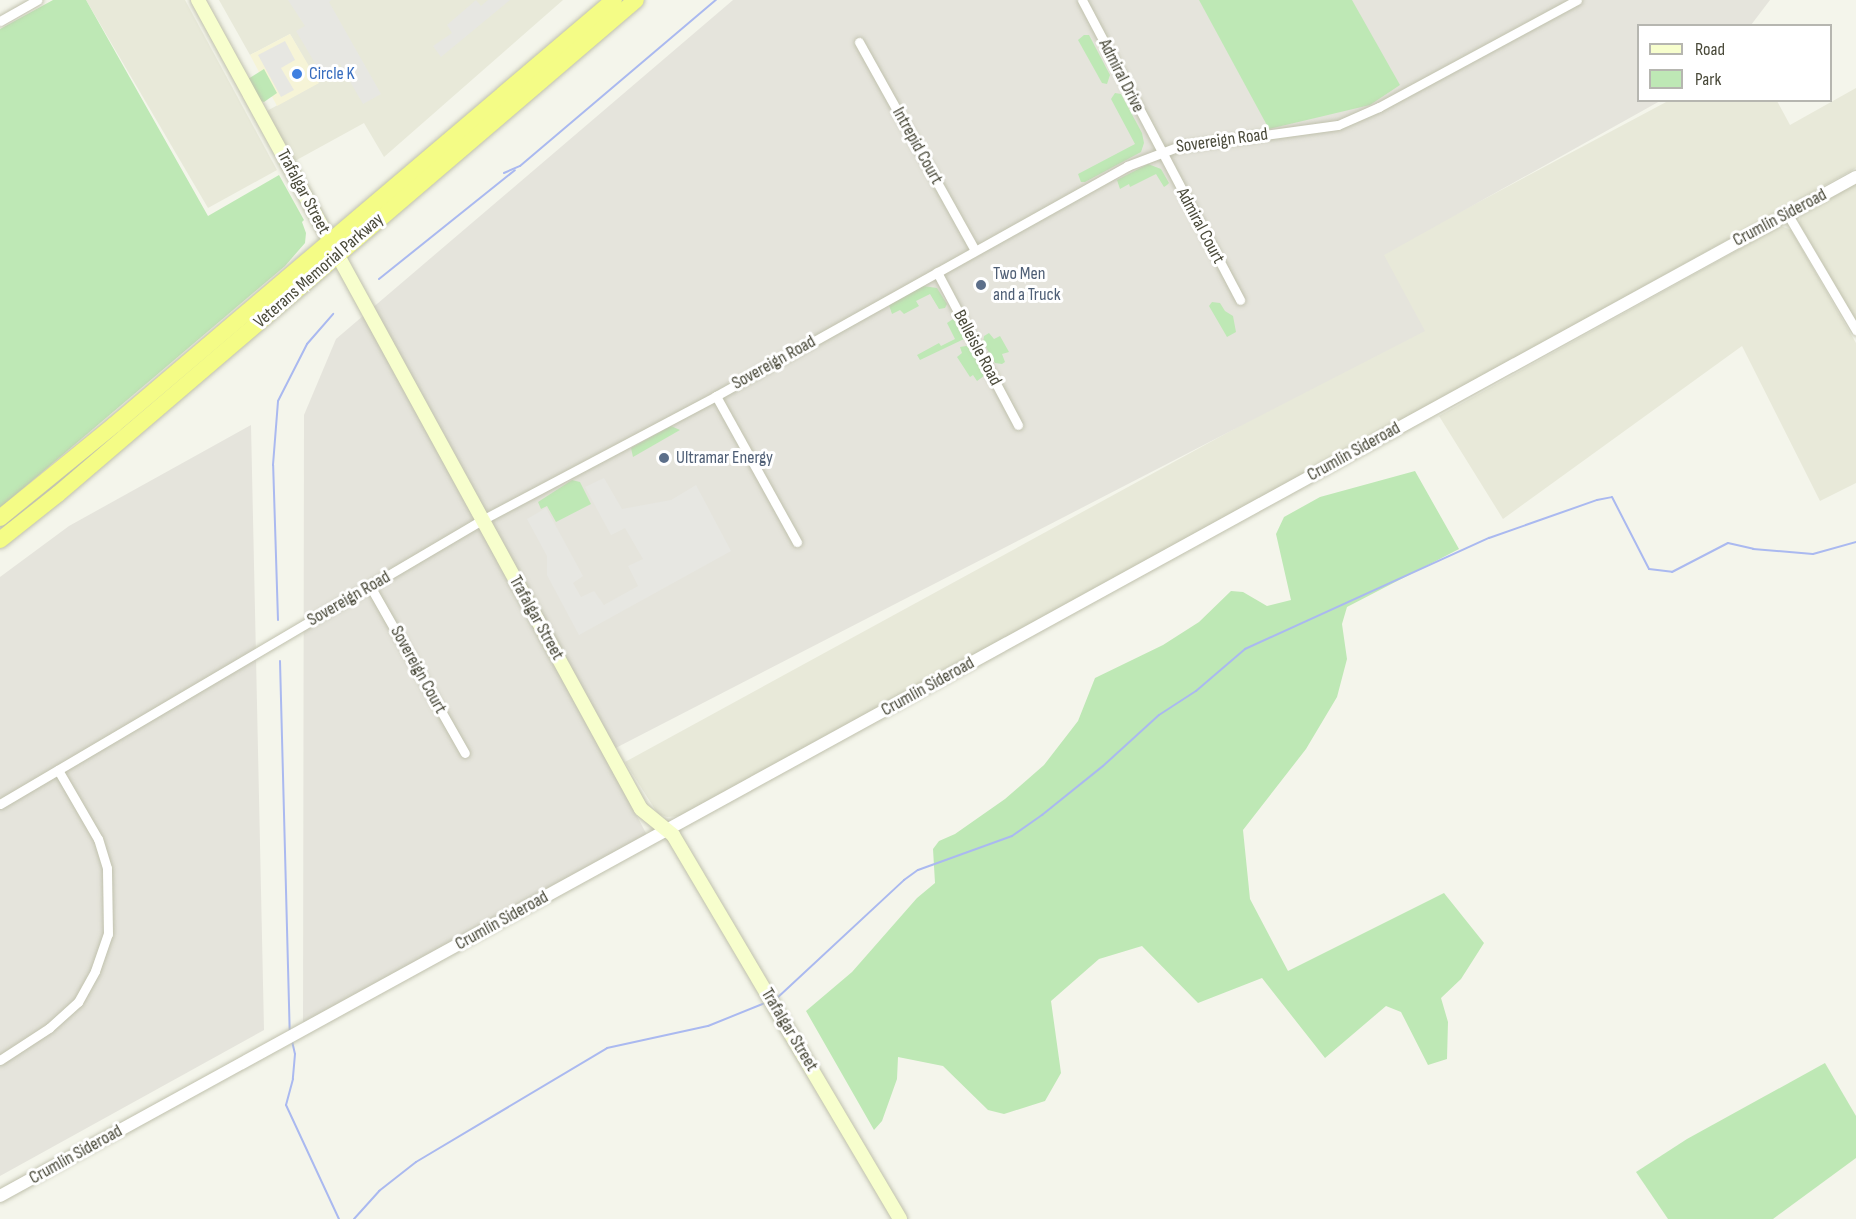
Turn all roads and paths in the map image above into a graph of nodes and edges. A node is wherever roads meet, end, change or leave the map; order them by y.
1 (37, 0) edge
2 (198, 0) edge
3 (614, 0) edge
4 (636, 0) edge
5 (1082, 0) edge
6 (1577, 0) edge
7 (0, 21) edge
8 (859, 42) dead end
9 (1160, 152) junction
10 (1856, 177) edge
11 (1788, 215) junction
12 (329, 240) junction
13 (974, 249) junction
14 (338, 255) junction
15 (937, 272) junction
16 (1240, 300) dead end
17 (1856, 330) edge
18 (716, 396) junction
19 (1018, 425) dead end
20 (0, 519) edge
21 (482, 520) junction
22 (0, 540) edge
23 (797, 542) dead end
24 (370, 586) junction
25 (465, 753) dead end
26 (58, 770) junction
27 (0, 804) edge
28 (668, 830) junction
29 (0, 1060) edge
30 (0, 1196) edge
31 (900, 1219) edge

1 - 7 street
2 - 12 main road, Trafalgar Street
3 - 12 highway, Veterans Memorial Parkway
4 - 14 highway, Veterans Memorial Parkway
5 - 9 street, Admiral Drive
6 - 9 street, Sovereign Road
8 - 13 street, Intrepid Court
9 - 13 street, Sovereign Road
9 - 16 street, Admiral Court
10 - 11 street, Crumlin Sideroad
11 - 17 street
11 - 28 street, Crumlin Sideroad
12 - 14 main road, Trafalgar Street
12 - 20 highway, Veterans Memorial Parkway
13 - 15 street, Sovereign Road
14 - 21 main road, Trafalgar Street
14 - 22 highway, Veterans Memorial Parkway
15 - 18 street, Sovereign Road
15 - 19 street, Belleisle Road
18 - 21 street, Sovereign Road
18 - 23 street
21 - 24 street, Sovereign Road
21 - 28 main road, Trafalgar Street
24 - 25 street, Sovereign Court
24 - 26 street, Sovereign Road
26 - 27 street, Sovereign Road
26 - 29 street
28 - 30 street, Crumlin Sideroad
28 - 31 main road, Trafalgar Street

